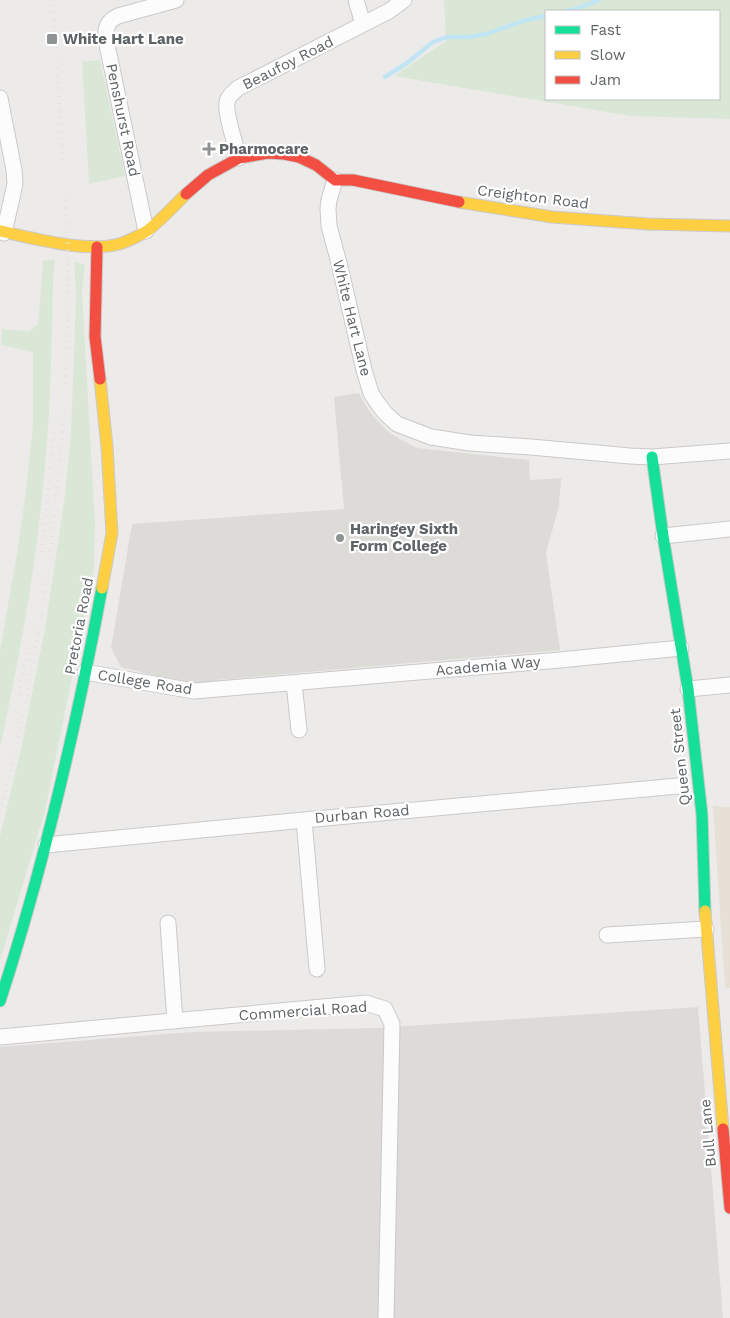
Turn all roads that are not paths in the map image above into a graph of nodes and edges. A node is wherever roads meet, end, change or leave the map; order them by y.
1 (176, 0) edge
2 (356, 0) edge
3 (404, 0) edge
4 (363, 24) junction
5 (0, 98) edge
6 (239, 158) junction
7 (335, 180) junction
8 (730, 226) edge
9 (146, 231) junction
10 (2, 232) edge
11 (97, 248) junction
12 (730, 451) edge
13 (652, 457) junction
14 (730, 529) edge
15 (662, 536) junction
16 (681, 648) junction
17 (85, 672) junction
18 (294, 683) junction
19 (730, 685) edge
20 (688, 689) junction
21 (299, 730) dead end
22 (678, 786) dead end
23 (304, 820) junction
24 (46, 845) junction
25 (168, 922) dead end
26 (706, 929) junction
27 (606, 936) dead end
28 (318, 969) dead end
29 (0, 1001) edge
30 (175, 1021) junction
31 (0, 1037) edge
32 (716, 1056) joint
33 (730, 1208) edge
34 (386, 1318) edge

1 - 9 street, Penshurst Road
2 - 4 street
3 - 4 street, Beaufoy Road
4 - 6 street, Beaufoy Road
5 - 10 street
6 - 7 street
6 - 9 street
7 - 8 street, Creighton Road
7 - 13 street, White Hart Lane
9 - 11 street
10 - 11 street
11 - 17 street, Pretoria Road
12 - 13 street, White Hart Lane
13 - 15 street, Queen Street
14 - 15 street
15 - 16 street, Queen Street
16 - 18 street, Academia Way
16 - 20 street, Queen Street
17 - 18 street, College Road
17 - 24 street, Pretoria Road
18 - 21 street
19 - 20 street
20 - 26 street, Queen Street
22 - 23 street, Durban Road
23 - 24 street, Durban Road
23 - 28 street
24 - 29 street, Pretoria Road
25 - 30 street
26 - 27 street
26 - 32 street, Queen Street
30 - 31 street, Commercial Road
30 - 34 street, Commercial Road
32 - 33 street, Bull Lane

